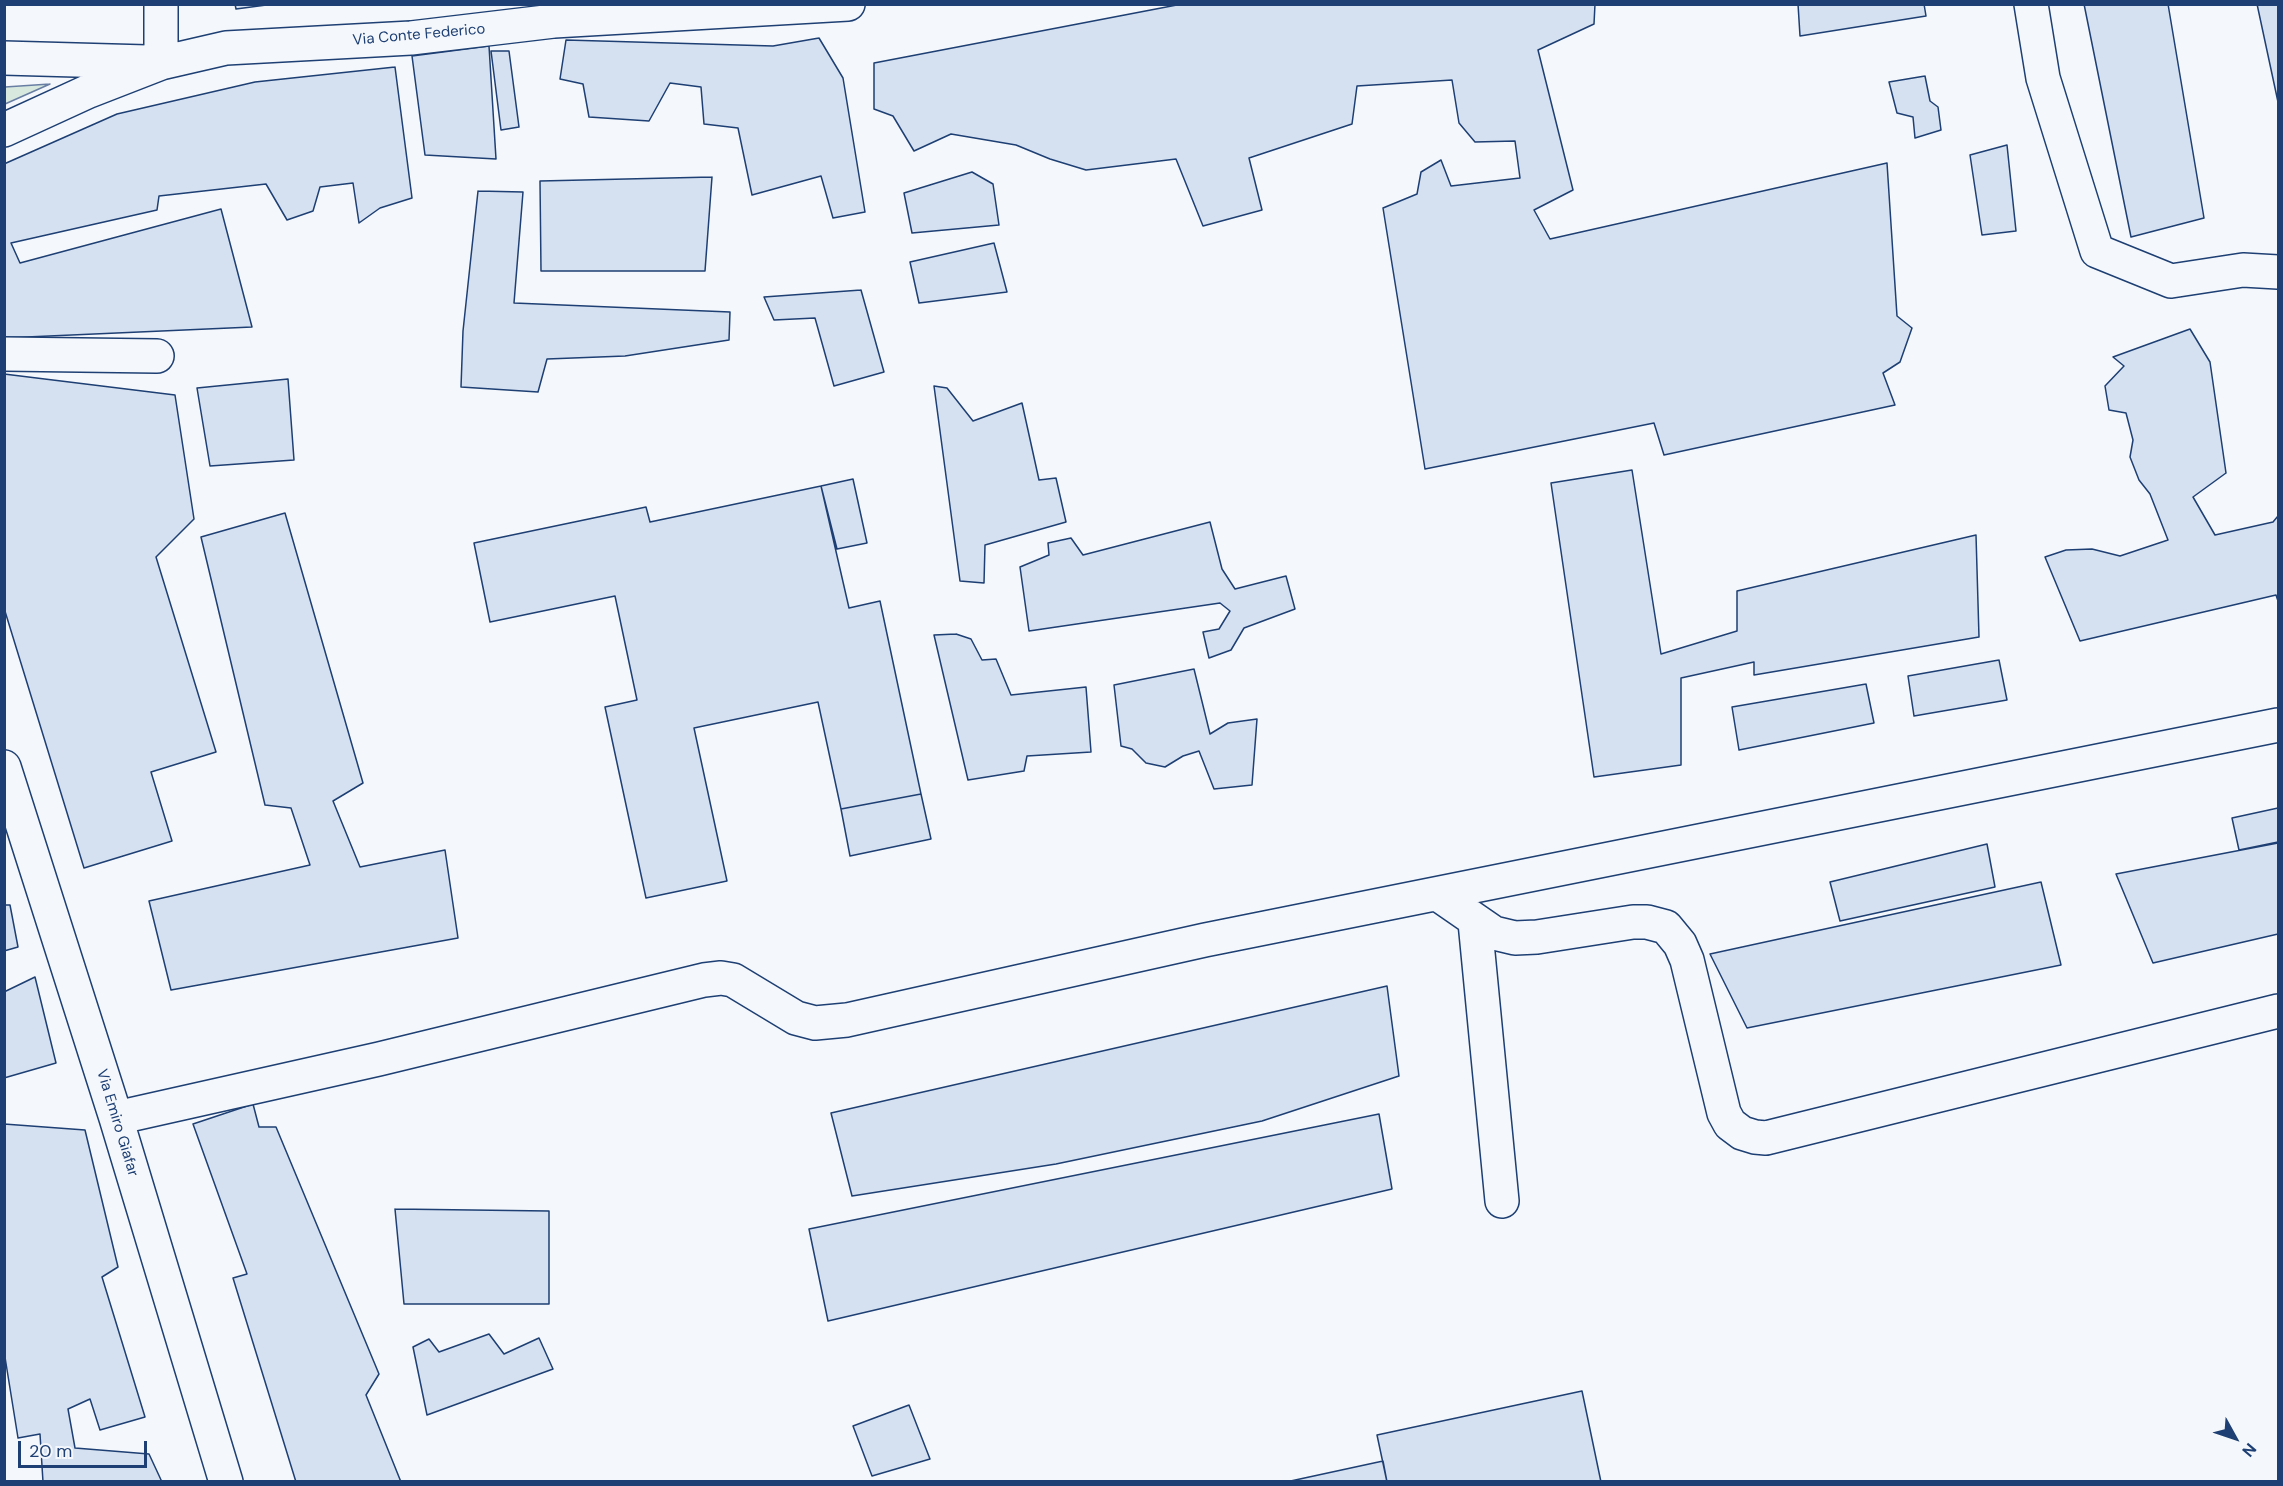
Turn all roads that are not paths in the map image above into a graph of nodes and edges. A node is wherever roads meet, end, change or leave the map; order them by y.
1 (161, 4) edge
2 (848, 4) edge
3 (2031, 4) edge
4 (4, 58) edge
5 (161, 63) junction
6 (4, 130) edge
7 (2278, 272) edge
8 (4, 354) edge
9 (157, 356) dead end
10 (2278, 725) edge
11 (4, 766) edge
12 (1439, 895) junction
13 (1475, 922) junction
14 (2278, 1011) edge
15 (116, 1118) junction
16 (1502, 1201) dead end
17 (226, 1482) edge

1 - 5 street
2 - 5 street, Via Conte Federico
3 - 7 street
4 - 5 street
5 - 6 street, Via Conte Federico
8 - 9 street
10 - 12 street
11 - 15 street, Via Emiro Giafar
12 - 13 street
12 - 15 street
13 - 14 street
13 - 16 street
15 - 17 street, Via Emiro Giafar

